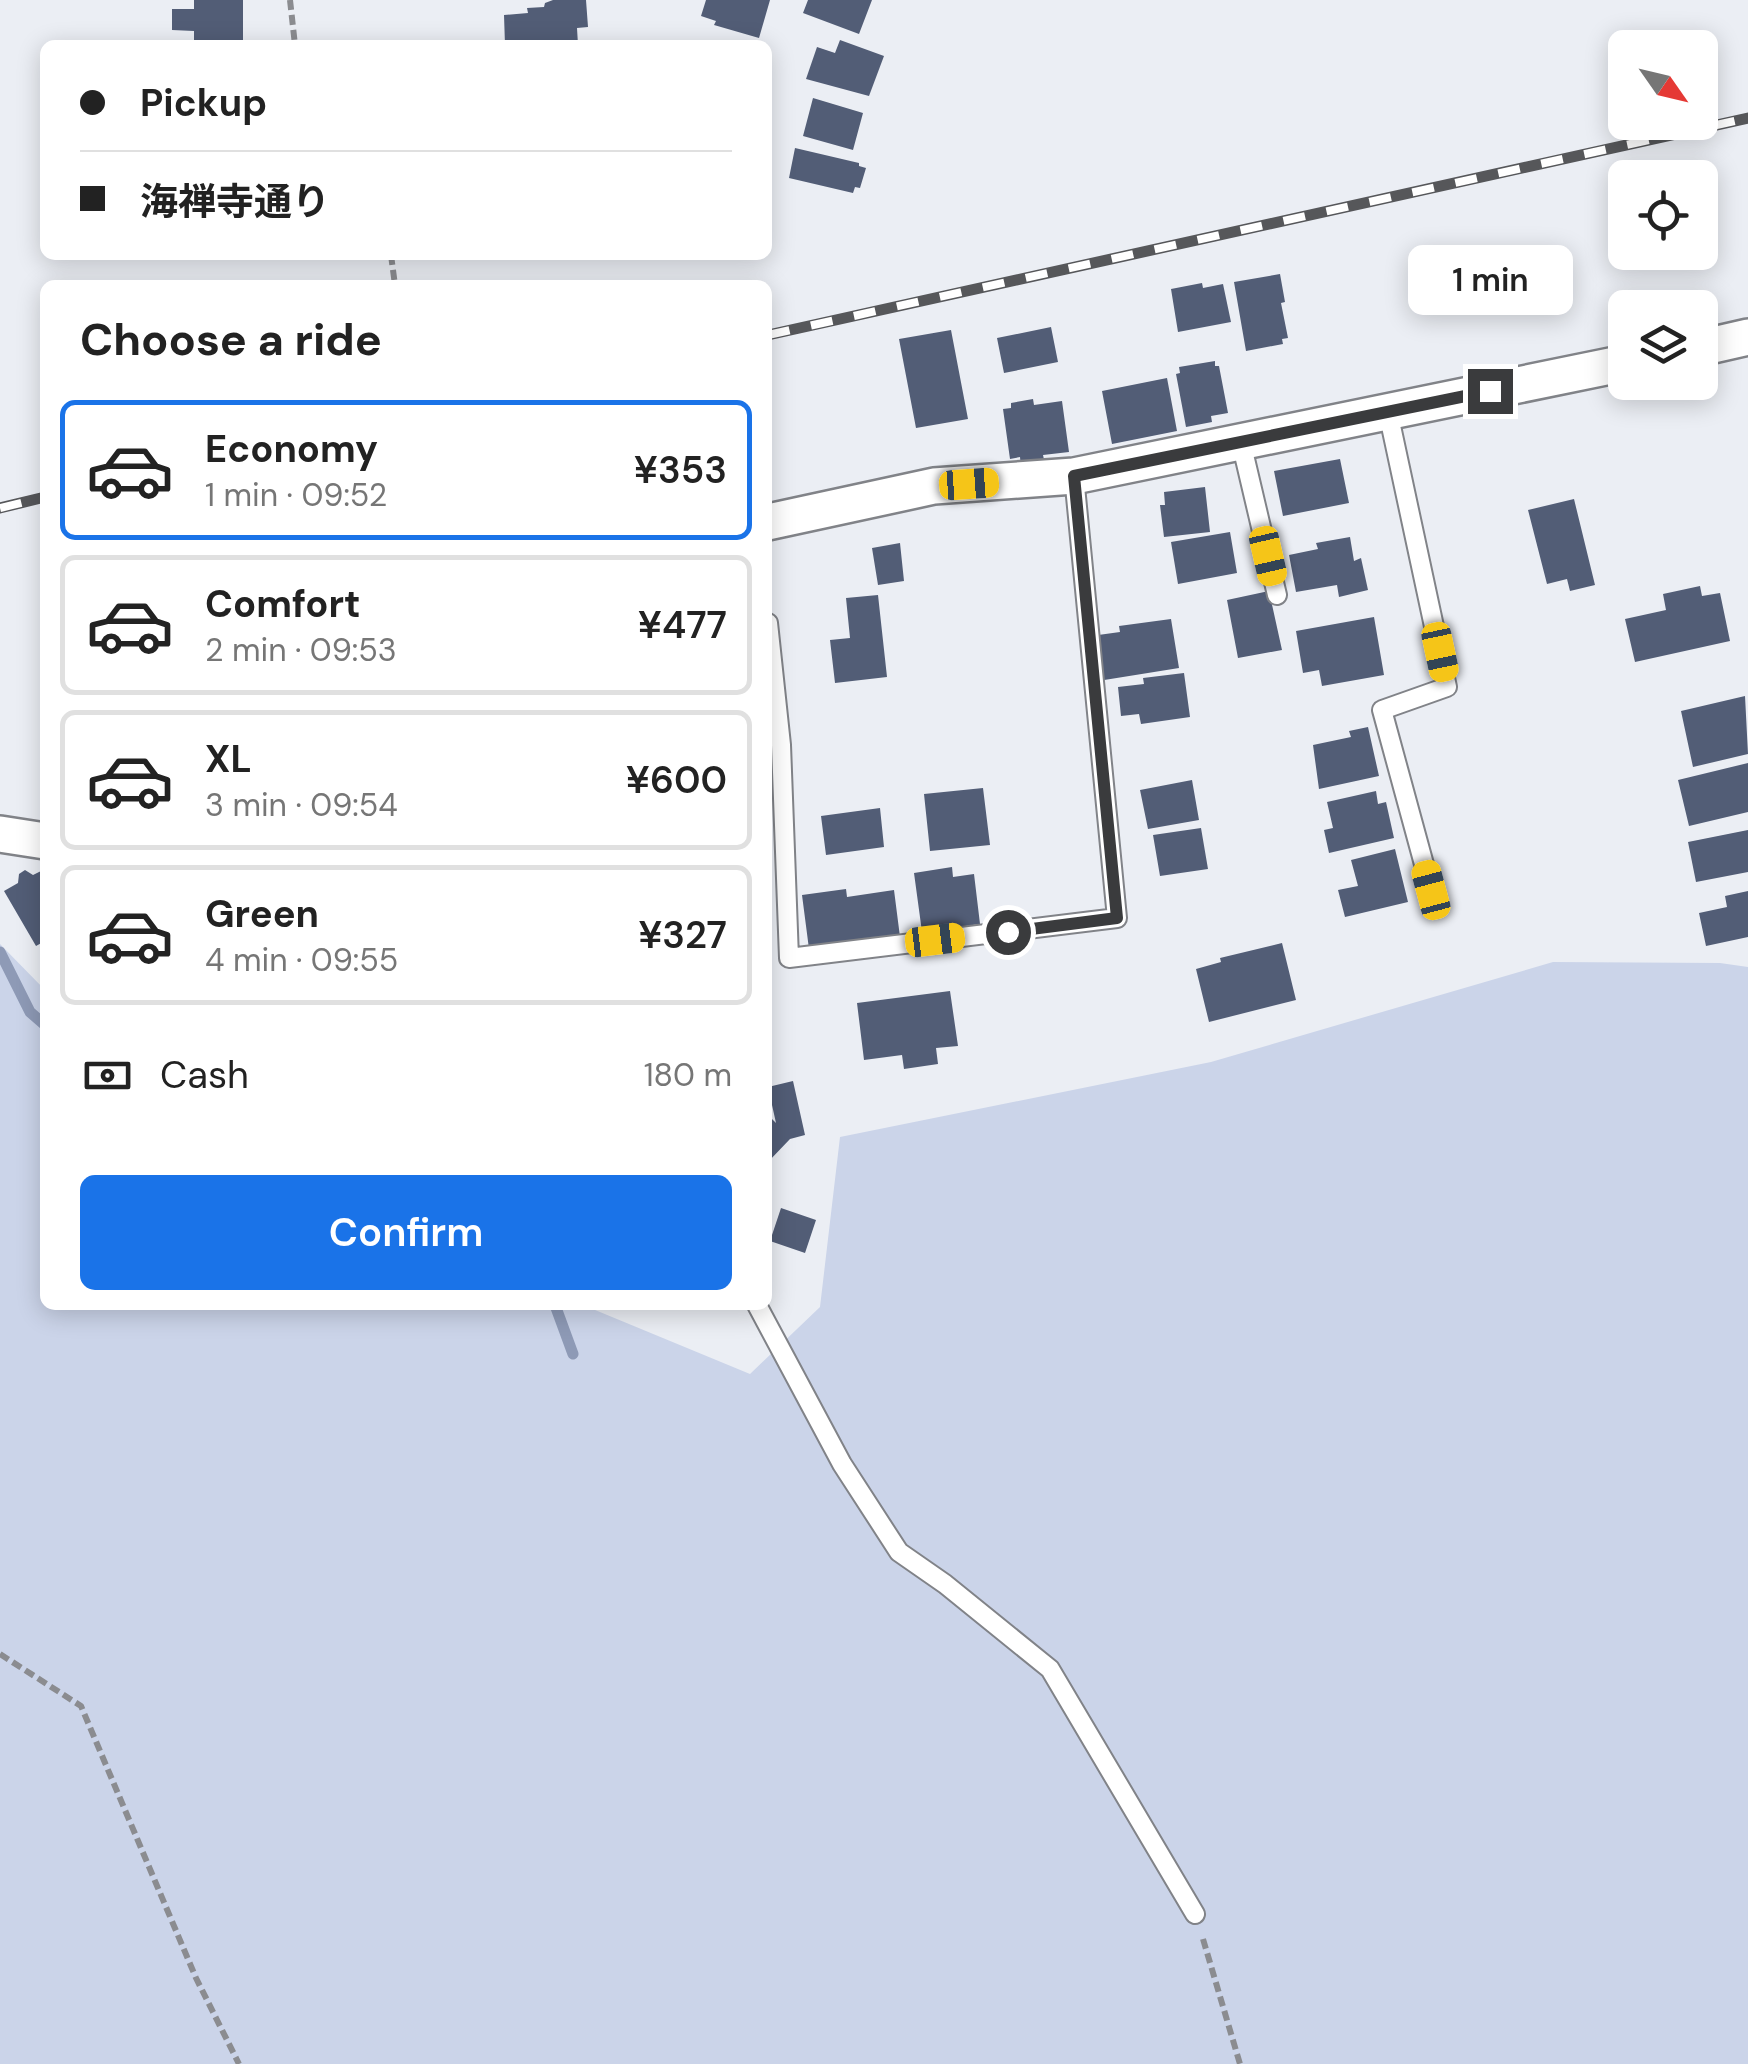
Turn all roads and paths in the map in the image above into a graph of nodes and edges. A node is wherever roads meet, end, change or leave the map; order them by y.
1 (290, 0) edge
2 (294, 40) edge
3 (1748, 337) edge
4 (1718, 344) edge
5 (1608, 367) edge
6 (1388, 412) junction
7 (1241, 442) junction
8 (1074, 476) junction
9 (772, 521) edge
10 (1277, 594) dead end
11 (772, 661) edge
12 (0, 834) edge
13 (40, 840) edge
14 (1431, 890) dead end
15 (759, 1310) edge
16 (0, 1654) edge
17 (1195, 1914) joint
18 (239, 2064) edge
19 (1240, 2064) edge

1 - 2 path
3 - 4 street
5 - 6 street
6 - 7 street
6 - 14 lane
7 - 8 street
7 - 10 lane
8 - 9 street
8 - 11 lane
12 - 13 street
15 - 17 lane
16 - 18 path
17 - 19 path

